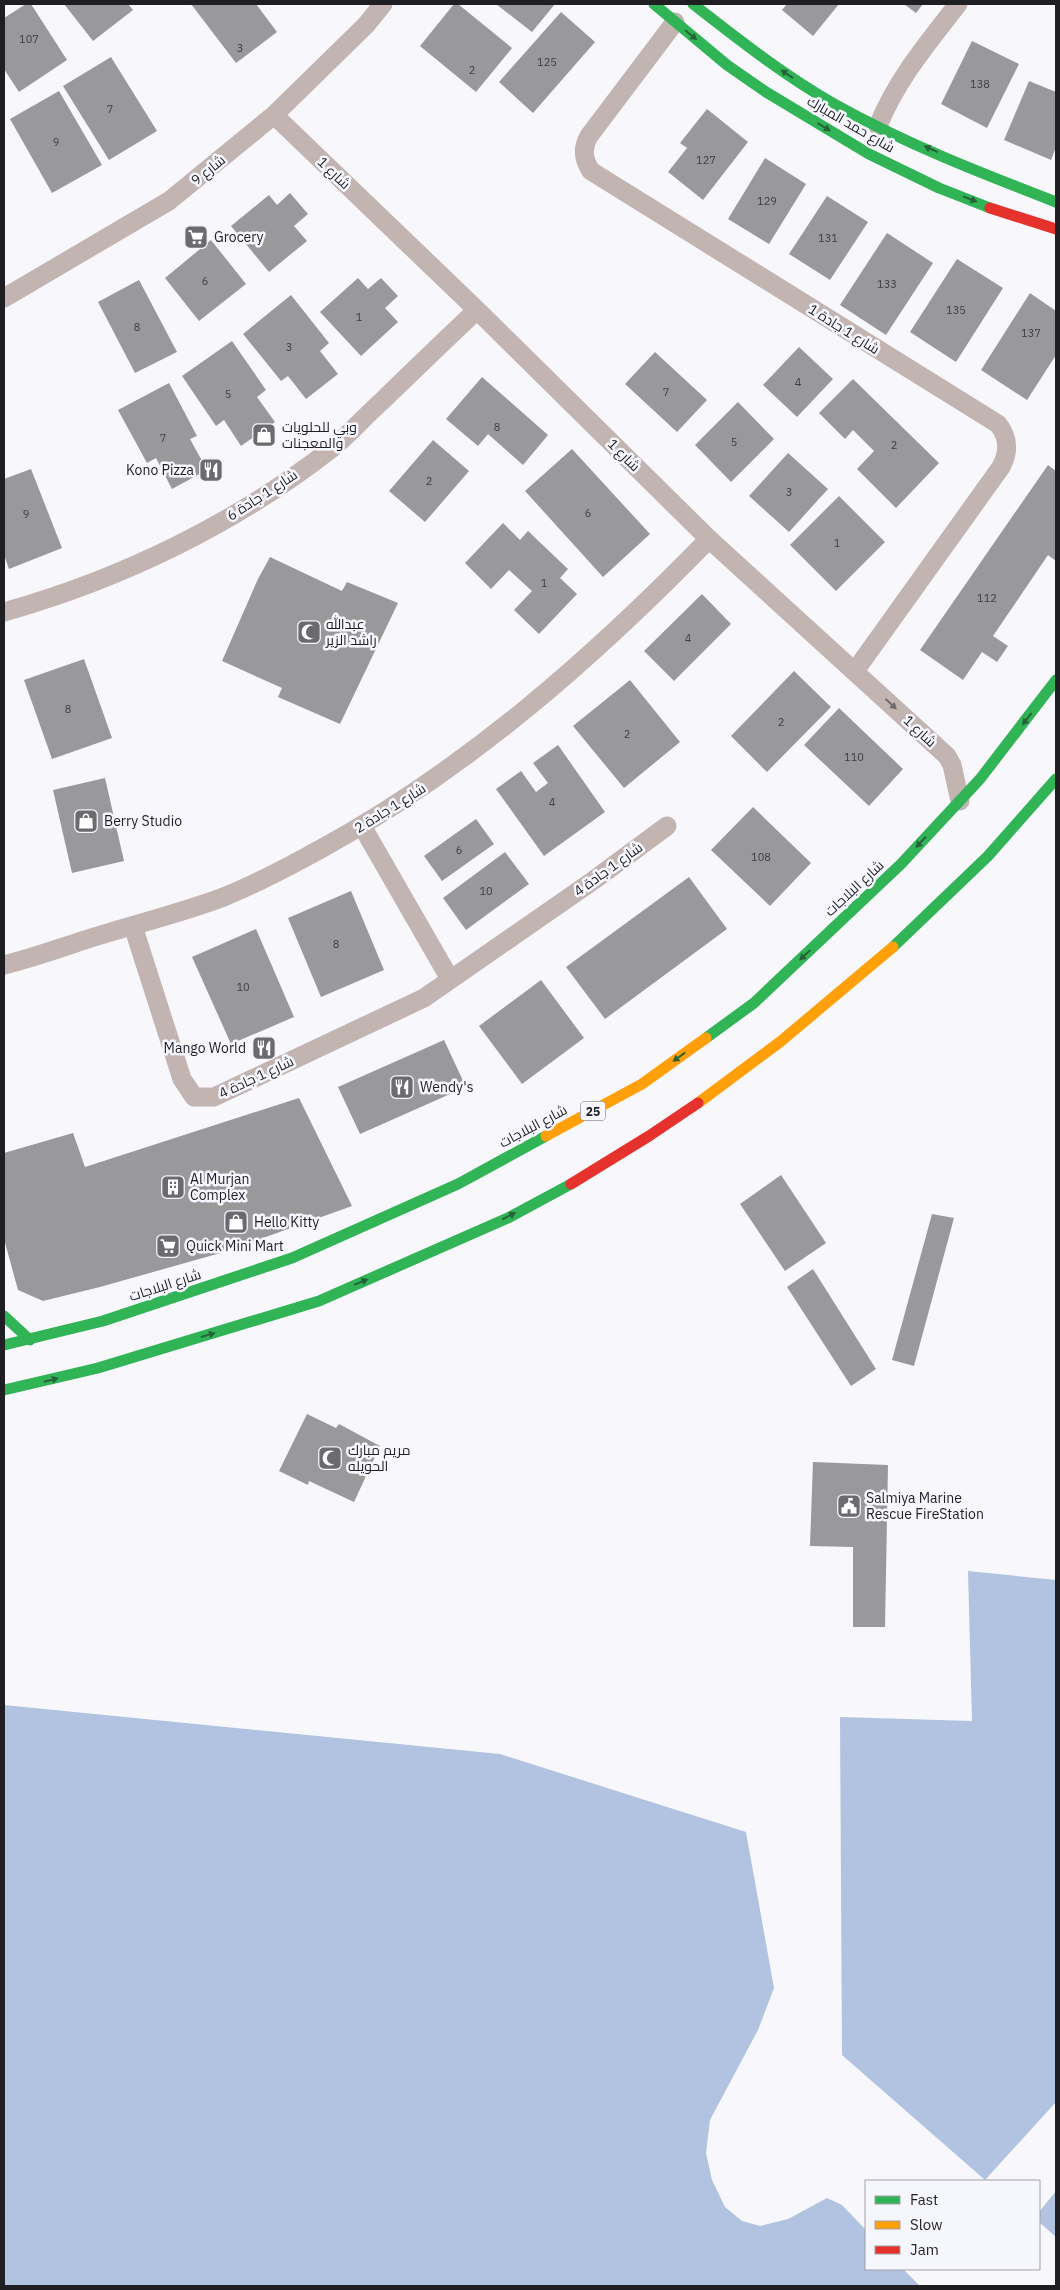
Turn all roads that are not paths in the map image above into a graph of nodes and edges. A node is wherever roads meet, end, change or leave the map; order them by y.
1 (383, 4) edge
2 (654, 4) edge
3 (693, 4) edge
4 (958, 4) edge
5 (675, 22) junction
6 (274, 115) junction
7 (878, 126) junction
8 (1056, 202) edge
9 (1056, 229) edge
10 (4, 298) edge
11 (477, 310) junction
12 (709, 539) junction
13 (4, 612) edge
14 (855, 671) junction
15 (1056, 680) edge
16 (1056, 779) edge
17 (960, 801) junction
18 (362, 826) junction
19 (666, 826) dead end
20 (132, 926) junction
21 (4, 966) edge
22 (450, 979) junction
23 (4, 1316) edge
24 (30, 1340) junction
25 (4, 1345) edge
26 (4, 1390) edge

1 - 6 street, شارع 9
2 - 5 main road, شارع حمد المبارك
7 -> 3 main road, شارع حمد المبارك
4 - 7 street
5 -> 9 main road, شارع حمد المبارك
5 - 14 street, شارع 1 جادة 1
6 - 10 street, شارع 9
6 - 11 street, شارع 1
8 -> 7 main road, شارع حمد المبارك
11 - 12 street, شارع 1
11 - 13 street, شارع 1 جادة 6
12 - 14 street, شارع 1
12 - 18 street, شارع 1 جادة 2
14 -> 17 street, شارع 1
15 -> 17 main road, شارع البلاجات / 25
26 -> 16 main road
17 -> 24 main road, شارع البلاجات / 25
18 - 20 street, شارع 1 جادة 2
18 - 22 street
19 - 22 street, شارع 1 جادة 4
20 - 21 street, شارع 1 جادة 2
20 - 22 street, شارع 1 جادة 4
23 - 24 main road
24 - 25 main road, شارع البلاجات / 25

